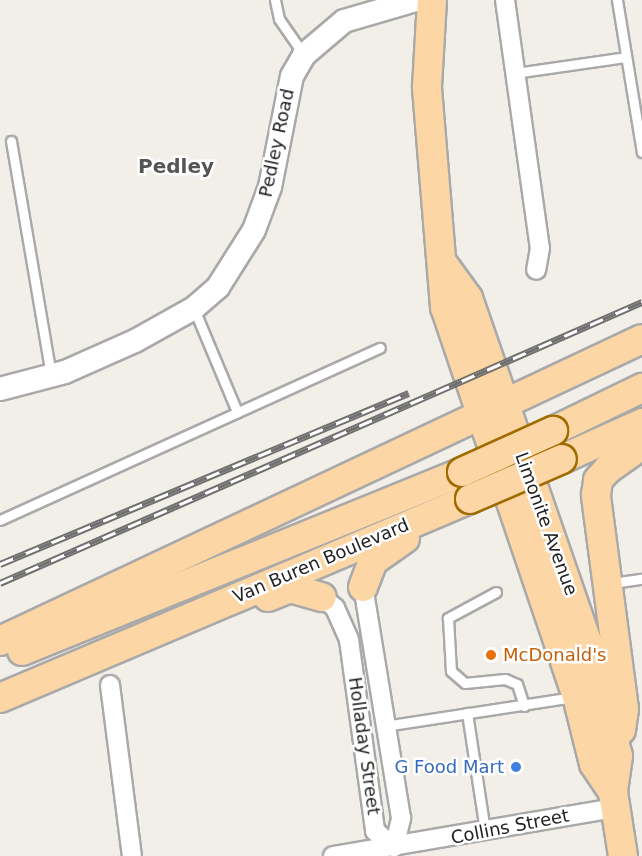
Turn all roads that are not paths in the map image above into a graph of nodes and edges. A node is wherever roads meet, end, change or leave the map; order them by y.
1 (275, 0) edge
2 (416, 0) edge
3 (432, 0) edge
4 (505, 0) edge
5 (617, 0) edge
6 (304, 55) junction
7 (626, 57) junction
8 (515, 73) junction
9 (11, 141) dead end
10 (642, 152) edge
11 (536, 270) dead end
12 (194, 308) junction
13 (642, 339) edge
14 (380, 348) dead end
15 (51, 375) junction
16 (642, 388) edge
17 (0, 389) edge
18 (491, 411) junction
19 (237, 412) junction
20 (642, 423) edge
21 (642, 445) edge
22 (470, 499) junction
23 (0, 520) edge
24 (642, 579) edge
25 (606, 584) junction
26 (363, 587) joint
27 (496, 592) dead end
28 (322, 597) joint
29 (145, 640) junction
30 (0, 641) edge
31 (0, 658) edge
32 (110, 685) dead end
33 (577, 696) junction
34 (0, 698) edge
35 (524, 706) junction
36 (467, 713) junction
37 (384, 726) junction
38 (618, 756) junction
39 (614, 800) junction
40 (485, 831) junction
41 (383, 851) edge
42 (132, 856) edge
43 (333, 856) edge
44 (622, 856) edge

1 - 6 lane
2 - 6 street, Pedley Road
3 - 18 main road, Limonite Avenue
4 - 8 street
5 - 7 lane
6 - 12 street, Pedley Road
7 - 8 lane
7 - 10 lane
8 - 11 street
9 - 15 lane
12 - 15 street, Pedley Road
12 - 19 lane
13 - 18 main road
14 - 19 lane
15 - 17 street, Pedley Road
16 - 31 main road, Van Buren Boulevard, bridge
18 - 30 main road
18 - 33 main road, Limonite Avenue
18 - 38 main road, Limonite Avenue
19 - 23 lane
20 - 22 main road, Van Buren Boulevard, bridge
21 - 25 main road
22 - 26 main road
22 - 29 main road, Van Buren Boulevard
24 - 25 lane
25 - 38 main road
26 - 37 street, Holladay Street
27 - 35 lane
28 - 29 main road
28 - 41 street, Holladay Street
29 - 34 main road, Van Buren Boulevard
32 - 42 street
33 - 35 lane
33 - 39 main road, Limonite Avenue
35 - 36 lane
36 - 37 lane
36 - 40 lane
37 - 41 street, Holladay Street
38 - 39 main road, Limonite Avenue
39 - 40 street, Collins Street
39 - 44 main road, Limonite Avenue
40 - 41 street, Collins Street
41 - 43 street, Collins Street

